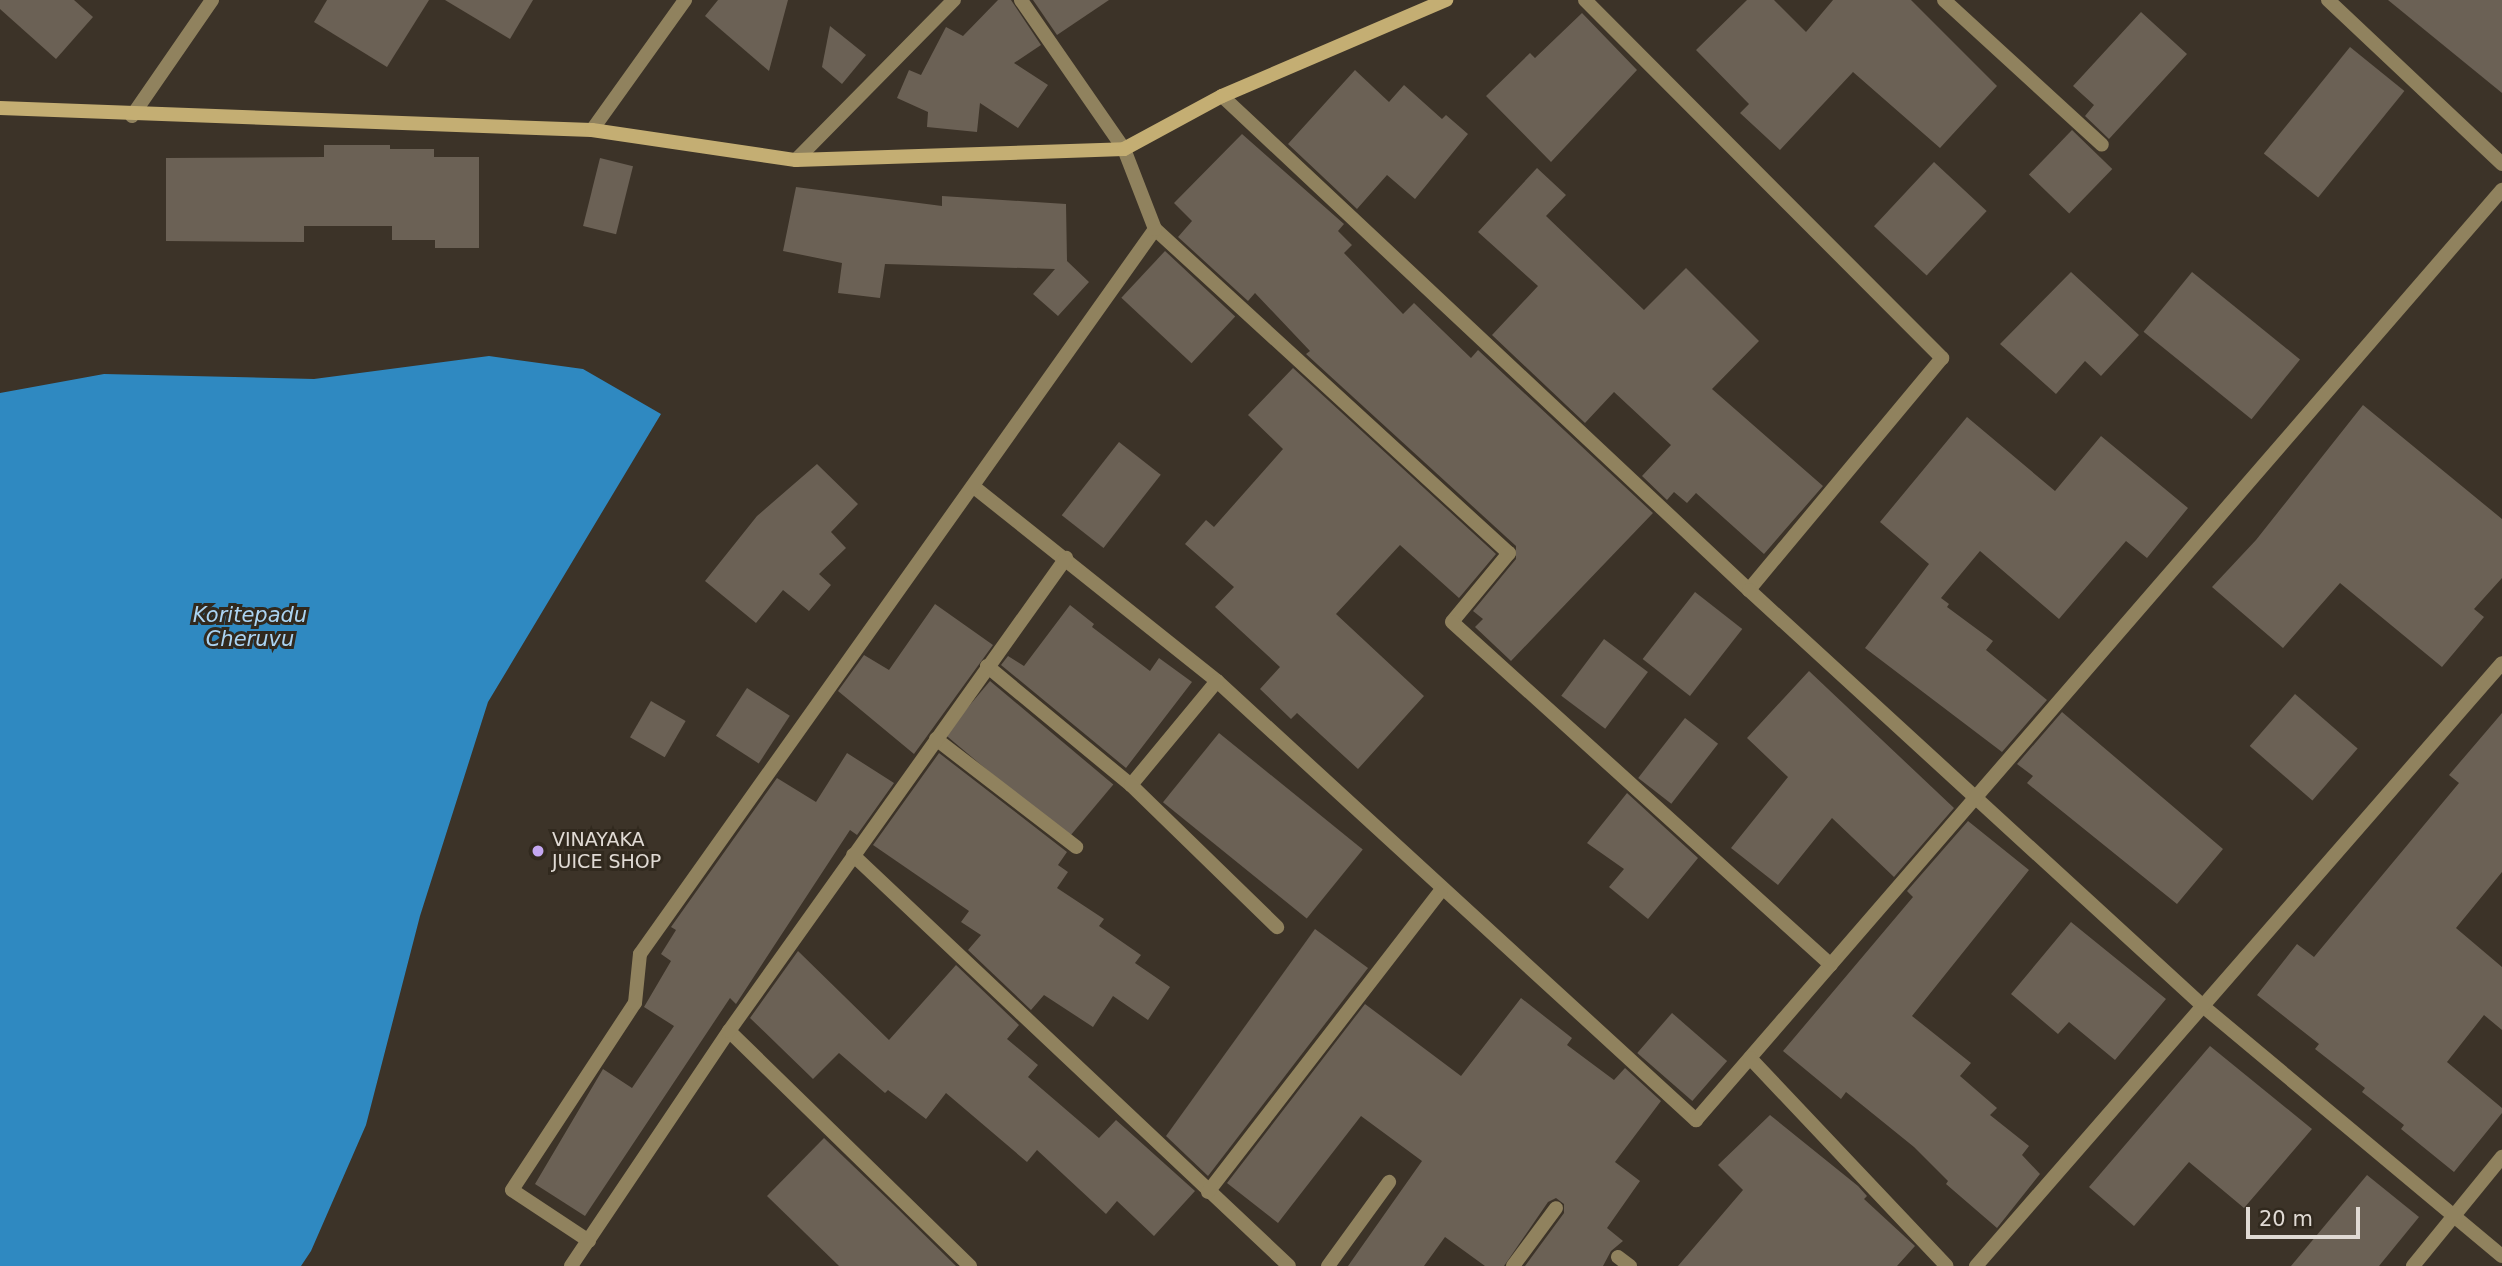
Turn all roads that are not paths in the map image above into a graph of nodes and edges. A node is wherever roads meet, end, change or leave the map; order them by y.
1 (212, 0) edge
2 (685, 0) edge
3 (954, 0) edge
4 (1021, 0) edge
5 (1446, 0) edge
6 (1585, 0) edge
7 (1944, 0) edge
8 (2328, 0) edge
9 (1222, 96) junction
10 (0, 108) edge
11 (132, 116) junction
12 (592, 130) junction
13 (2102, 145) dead end
14 (1124, 149) junction
15 (796, 160) junction
16 (2502, 164) edge
17 (2502, 190) edge
18 (1155, 229) junction
19 (974, 487) junction
20 (1066, 558) junction
21 (1749, 590) junction
22 (2502, 663) edge
23 (987, 666) junction
24 (1217, 681) junction
25 (936, 739) junction
26 (1131, 785) junction
27 (1975, 798) junction
28 (1076, 847) dead end
29 (853, 855) junction
30 (1441, 891) junction
31 (1278, 927) dead end
32 (1831, 965) junction
33 (2204, 1007) junction
34 (729, 1031) junction
35 (1750, 1058) junction
36 (2502, 1157) edge
37 (1389, 1182) dead end
38 (1208, 1192) junction
39 (1556, 1208) dead end
40 (2452, 1218) junction
41 (589, 1241) junction
42 (2502, 1256) edge
43 (579, 1263) edge
44 (970, 1266) edge
45 (1289, 1266) edge
46 (1328, 1266) edge
47 (1513, 1266) edge
48 (1947, 1266) edge
49 (1976, 1266) edge
50 (2413, 1266) edge

1 - 11 street
2 - 12 street
3 - 15 street
4 - 14 street
5 - 9 street
6 - 21 street
7 - 13 street
8 - 16 street
9 - 14 street
9 - 21 street
10 - 11 street
11 - 12 street
12 - 15 street
14 - 15 street
14 - 18 street
17 - 27 street
18 - 19 street
18 - 32 street
19 - 20 street
19 - 41 street
20 - 23 street
20 - 24 street
21 - 27 street
22 - 33 street
23 - 25 street
23 - 26 street
24 - 26 street
24 - 30 street
25 - 28 street
25 - 29 street
26 - 31 street
27 - 32 street
27 - 33 street
29 - 34 street
29 - 38 street
30 - 35 street
30 - 38 street
32 - 35 street
33 - 40 street
33 - 49 street
34 - 41 street
34 - 44 street
35 - 48 street
36 - 40 street
37 - 46 street
38 - 45 street
39 - 47 street
40 - 42 street
40 - 50 street
41 - 43 street

